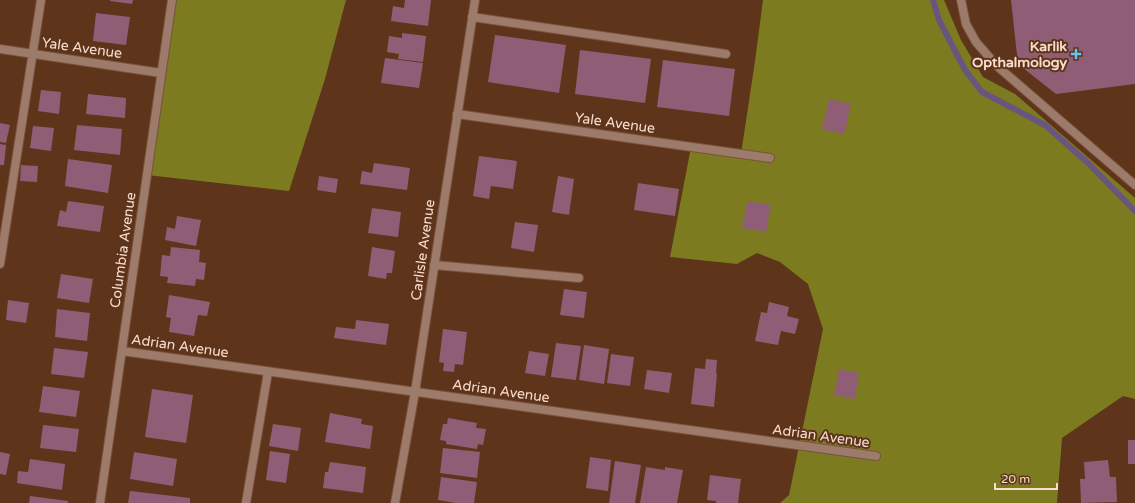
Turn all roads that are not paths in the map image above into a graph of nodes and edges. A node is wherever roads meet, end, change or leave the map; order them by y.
1 (41, 0) edge
2 (172, 0) edge
3 (475, 0) edge
4 (961, 0) edge
5 (472, 17) junction
6 (0, 49) edge
7 (33, 54) junction
8 (726, 54) dead end
9 (161, 72) junction
10 (457, 114) junction
11 (770, 158) dead end
12 (1135, 185) edge
13 (0, 264) edge
14 (434, 265) junction
15 (578, 278) dead end
16 (122, 351) junction
17 (268, 372) junction
18 (415, 392) junction
19 (876, 456) dead end
20 (100, 503) edge
21 (246, 503) edge
22 (395, 503) edge

1 - 7 street
2 - 9 street, Columbia Avenue
3 - 5 street, Carlisle Avenue
4 - 12 street
5 - 8 street
5 - 10 street, Carlisle Avenue
6 - 7 street, Yale Avenue
7 - 9 street, Yale Avenue
7 - 13 street
9 - 16 street, Columbia Avenue
10 - 11 street, Yale Avenue
10 - 14 street, Carlisle Avenue
14 - 15 street
14 - 18 street, Carlisle Avenue
16 - 17 street, Adrian Avenue
16 - 20 street, Columbia Avenue
17 - 18 street, Adrian Avenue
17 - 21 street
18 - 19 street, Adrian Avenue
18 - 22 street, Carlisle Avenue

